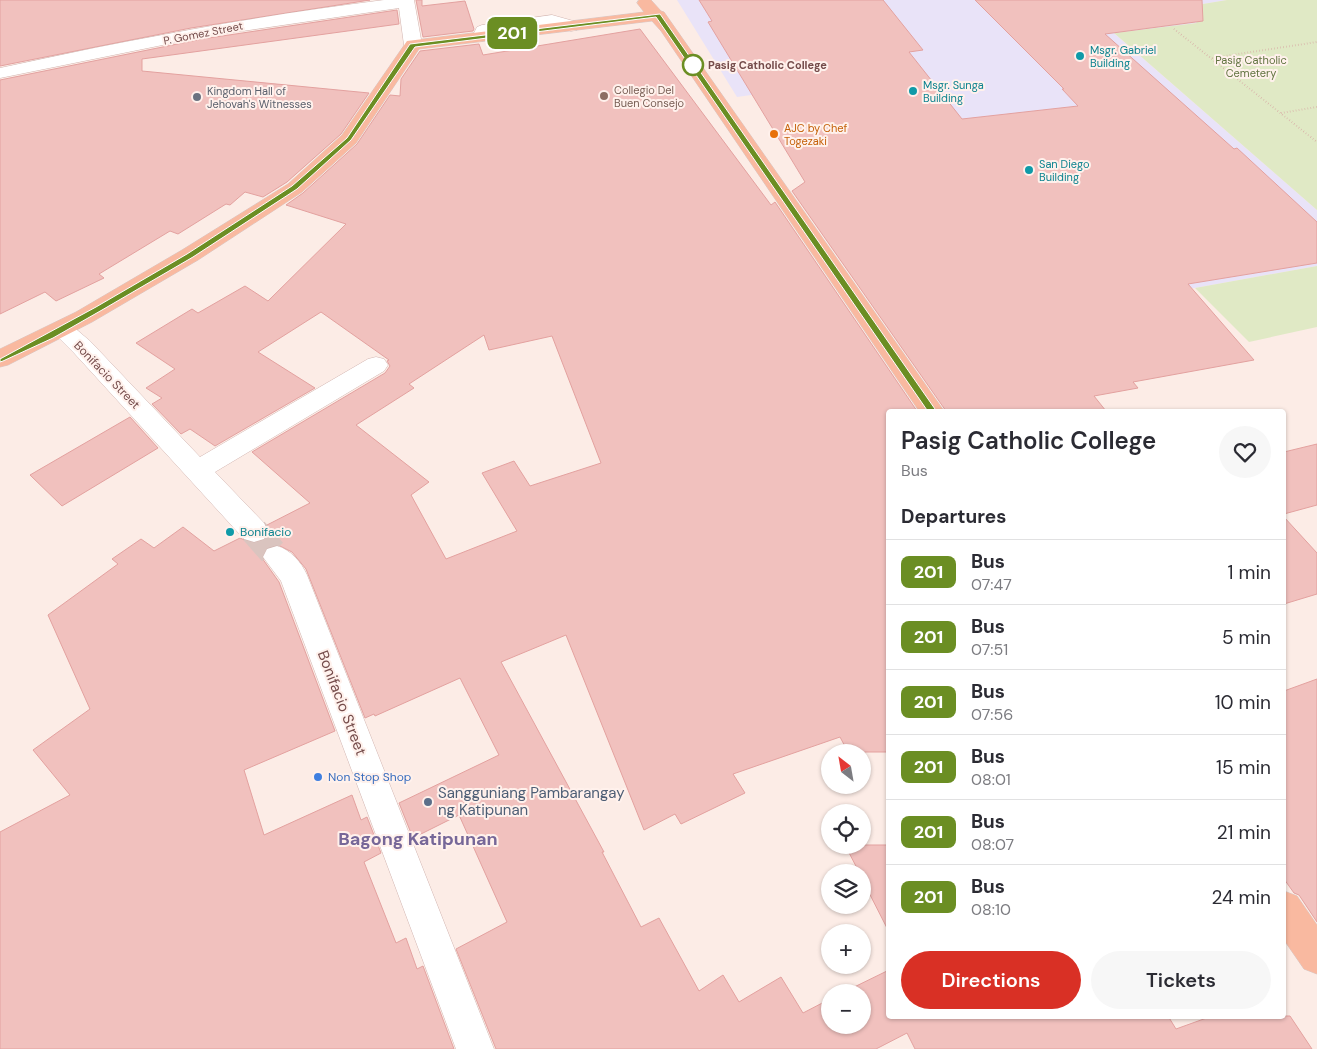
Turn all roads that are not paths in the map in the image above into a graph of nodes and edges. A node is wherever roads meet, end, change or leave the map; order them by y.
1 (643, 0) edge
2 (406, 1) edge
3 (658, 15) junction
4 (571, 26) joint
5 (480, 37) joint
6 (413, 45) junction
7 (0, 73) edge
8 (62, 329) junction
9 (0, 359) edge
10 (376, 365) dead end
11 (931, 409) edge
12 (198, 470) junction
13 (254, 531) tunnel mouth
14 (277, 557) tunnel mouth
15 (1286, 912) edge
16 (1317, 956) edge
17 (474, 1049) edge

1 - 3 main road
2 - 6 street
2 - 7 street, P. Gomez Street
3 - 4 main road
3 - 11 main road
4 - 5 street
5 - 6 main road
6 - 8 main road
8 - 9 main road
8 - 12 street, Bonifacio Street
10 - 12 street
12 - 13 street, Bonifacio Street
14 - 17 street, Bonifacio Street
15 - 16 main road

